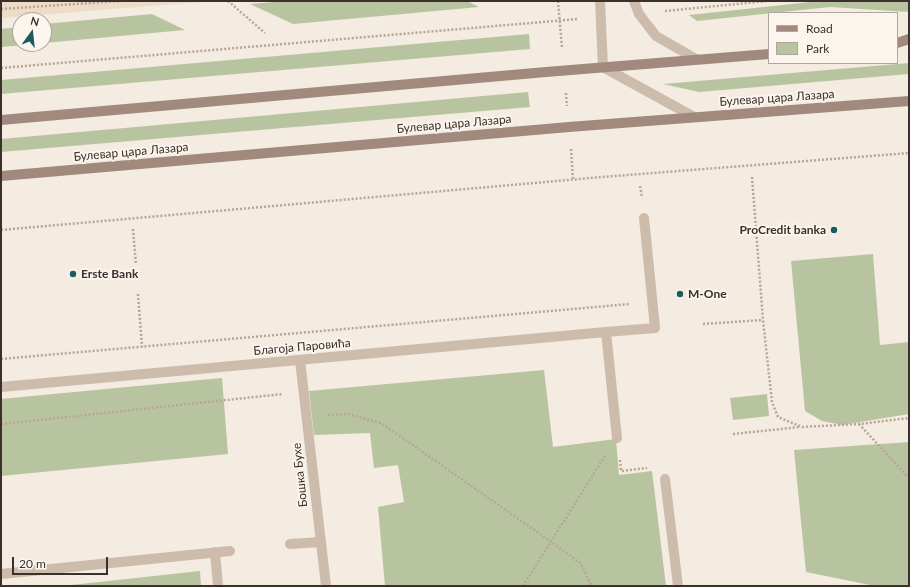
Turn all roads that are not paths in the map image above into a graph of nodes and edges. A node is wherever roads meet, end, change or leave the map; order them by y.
1 (600, 1) edge
2 (634, 1) edge
3 (909, 39) edge
4 (898, 44) edge
5 (898, 44) edge
6 (909, 44) edge
7 (768, 54) edge
8 (696, 59) junction
9 (603, 67) junction
10 (909, 101) edge
11 (694, 117) junction
12 (1, 120) edge
13 (1, 176) edge
14 (644, 218) dead end
15 (606, 332) junction
16 (300, 360) junction
17 (1, 387) edge
18 (617, 438) road end
19 (665, 479) road end
20 (321, 542) junction
21 (290, 544) dead end
22 (230, 551) dead end
23 (215, 552) junction
24 (1, 574) edge
25 (218, 586) edge
26 (326, 586) edge
27 (678, 586) edge

1 - 9 street
2 - 8 street
3 - 4 main road
5 - 6 main road
7 - 8 main road
8 - 9 main road
9 - 11 street
9 - 12 main road
10 - 11 main road, Булевар цара Лазара
11 - 13 main road, Булевар цара Лазара
14 - 15 street, Благоја Паровића
15 - 16 street, Благоја Паровића
15 - 18 street
16 - 17 street, Благоја Паровића
16 - 20 street, Бошка Бухе
19 - 27 street
20 - 21 street
20 - 26 street, Бошка Бухе
22 - 23 street
23 - 24 street
23 - 25 street

